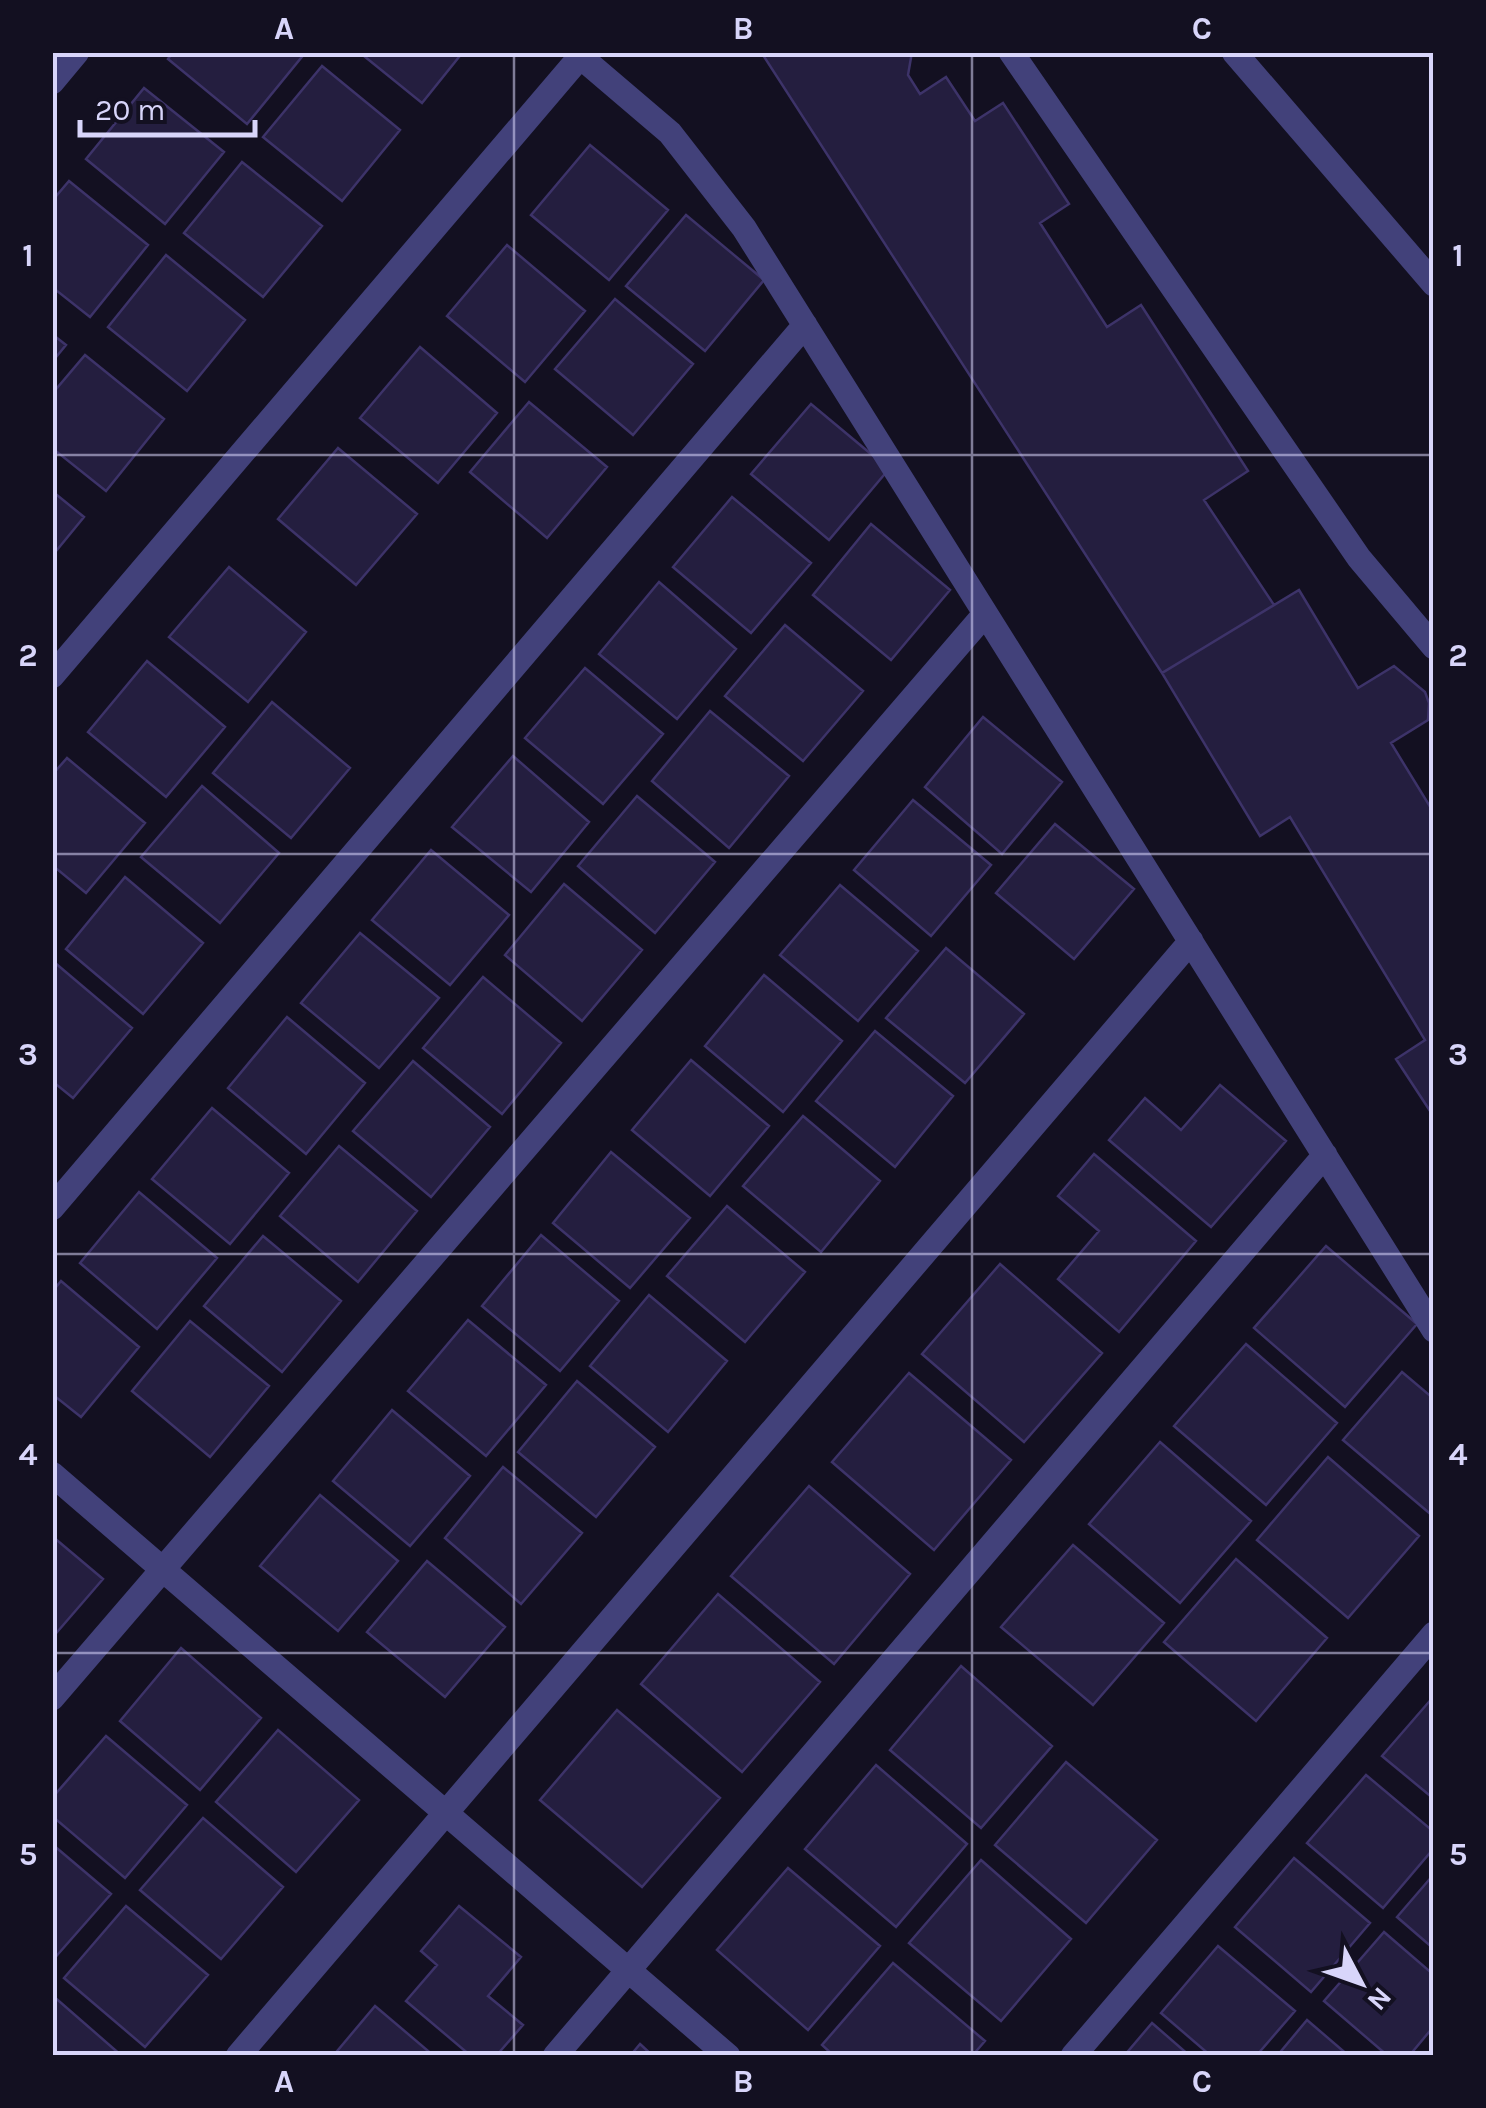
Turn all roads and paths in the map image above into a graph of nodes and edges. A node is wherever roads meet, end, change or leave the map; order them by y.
1 (77, 52) edge
2 (1012, 52) edge
3 (1234, 52) edge
4 (577, 55) edge
5 (52, 82) edge
6 (1434, 284) edge
7 (805, 325) junction
8 (986, 614) junction
9 (1434, 647) edge
10 (52, 676) edge
11 (1191, 942) junction
12 (1325, 1155) junction
13 (52, 1208) edge
14 (1434, 1330) edge
15 (52, 1474) edge
16 (164, 1570) junction
17 (1434, 1634) edge
18 (52, 1698) edge
19 (446, 1812) junction
20 (628, 1970) junction
21 (238, 2056) edge
22 (555, 2056) edge
23 (728, 2056) edge
24 (1073, 2056) edge

1 - 5 street
2 - 9 street
3 - 6 street
4 - 7 street
4 - 10 street
7 - 8 street
7 - 13 street
8 - 11 street
8 - 16 street
11 - 12 street
11 - 19 street
12 - 14 street
12 - 20 street
15 - 16 street
16 - 18 street
16 - 19 street
17 - 24 street
19 - 20 street
19 - 21 street
20 - 22 street
20 - 23 street

